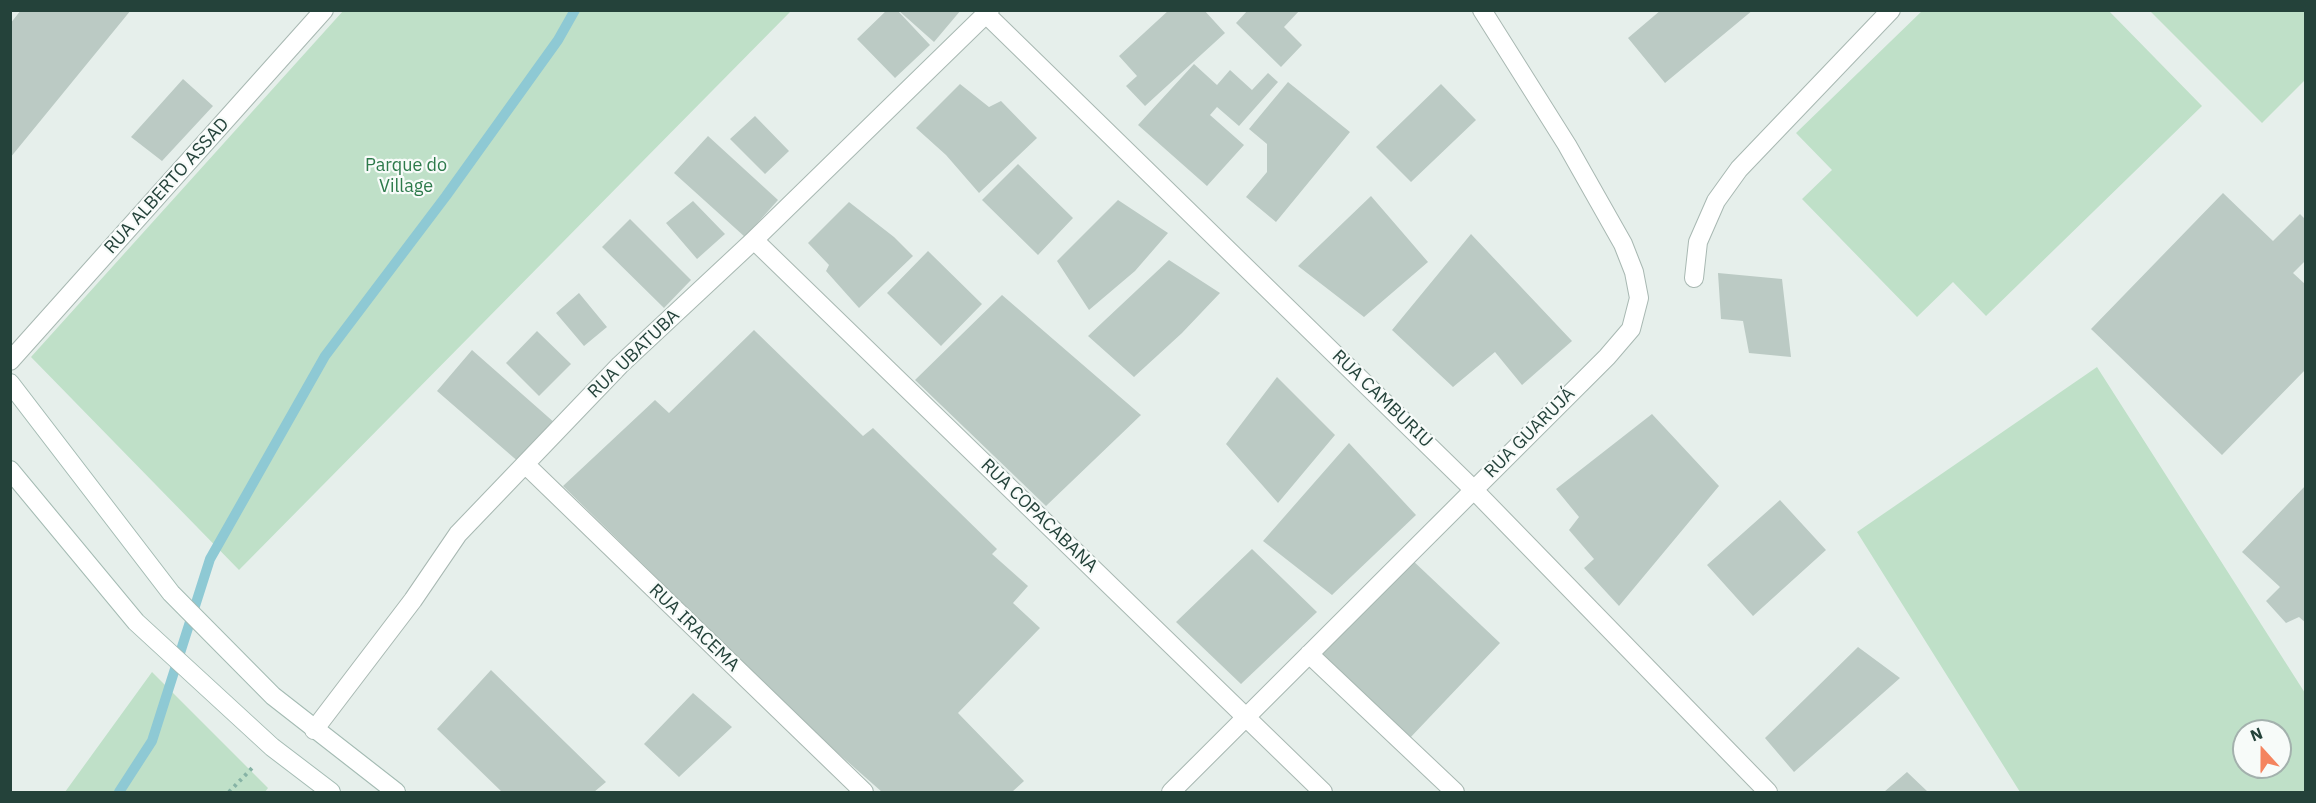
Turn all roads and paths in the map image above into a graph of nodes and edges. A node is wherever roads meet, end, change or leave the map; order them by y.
1 (324, 10) edge
2 (1482, 10) edge
3 (1891, 10) edge
4 (989, 13) edge
5 (754, 240) junction
6 (1694, 278) dead end
7 (10, 361) edge
8 (10, 383) edge
9 (525, 464) junction
10 (10, 470) edge
11 (1473, 489) junction
12 (1309, 654) junction
13 (1247, 717) junction
14 (314, 730) junction
15 (272, 747) junction
16 (229, 792) edge
17 (331, 792) edge
18 (396, 792) edge
19 (864, 792) edge
20 (1172, 792) edge
21 (1323, 792) edge
22 (1455, 792) edge
23 (1768, 792) edge

1 - 7 street, RUA ALBERTO ASSAD
2 - 11 street, RUA GUARUJÁ
3 - 6 street
4 - 5 street, RUA UBATUBA
4 - 11 street, RUA CAMBURIU
5 - 9 street, RUA UBATUBA
5 - 13 street, RUA COPACABANA
8 - 14 street
9 - 14 street, RUA UBATUBA
9 - 19 street, RUA IRACEMA
10 - 15 street
11 - 12 street, RUA GUARUJÁ
11 - 23 street, RUA CAMBURIU
12 - 13 street, RUA GUARUJÁ
12 - 22 street
13 - 20 street, RUA GUARUJÁ
13 - 21 street, RUA COPACABANA
14 - 18 street
15 - 16 path
15 - 17 street

